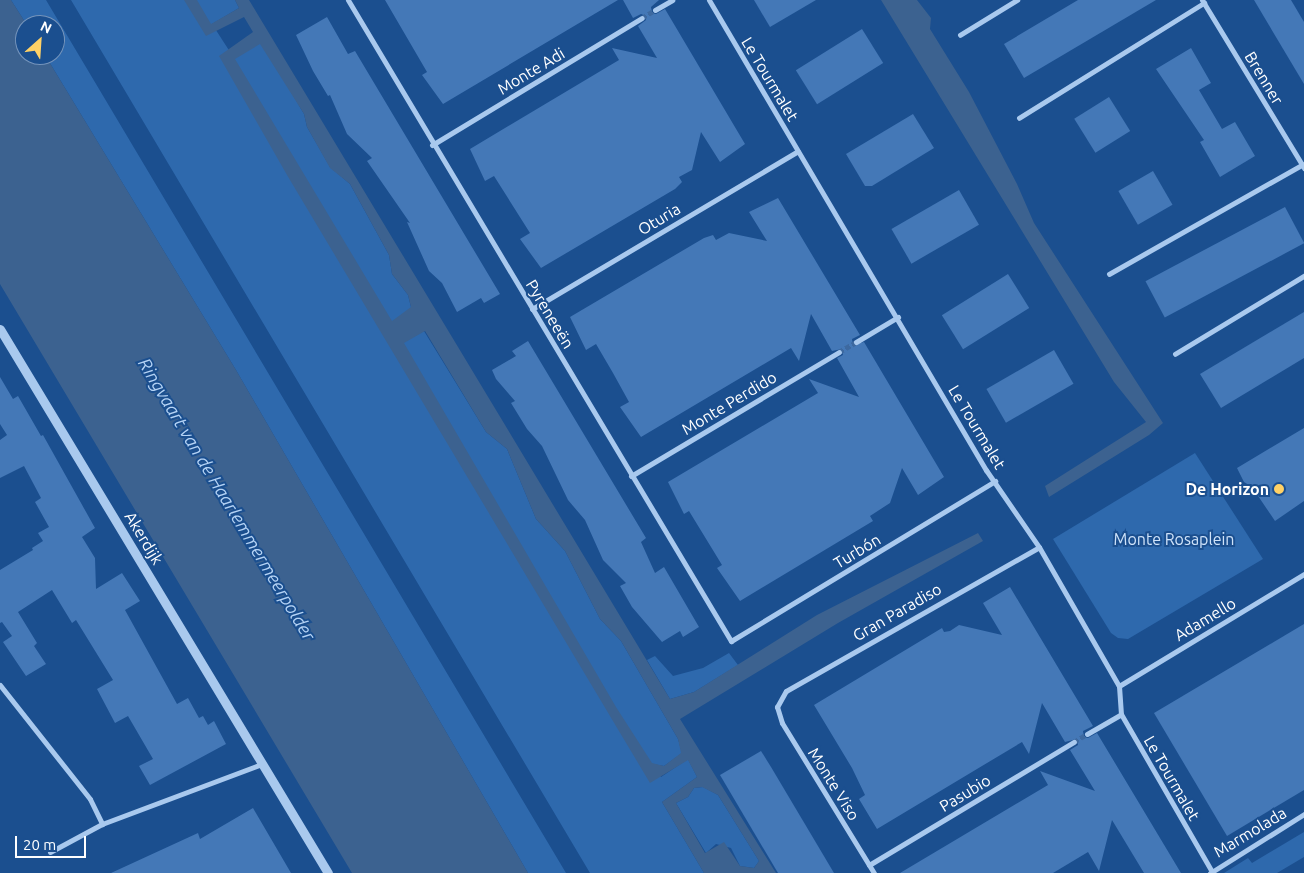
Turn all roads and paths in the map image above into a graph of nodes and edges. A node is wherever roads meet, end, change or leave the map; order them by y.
1 (348, 0) edge
2 (672, 0) edge
3 (709, 0) edge
4 (1017, 0) edge
5 (1203, 2) edge
6 (655, 10) tunnel mouth
7 (642, 18) tunnel mouth
8 (960, 34) dead end
9 (1019, 118) dead end
10 (432, 145) junction
11 (798, 151) junction
12 (1303, 167) edge
13 (1108, 274) dead end
14 (1304, 276) edge
15 (532, 309) junction
16 (898, 316) junction
17 (0, 329) edge
18 (856, 342) tunnel mouth
19 (839, 352) tunnel mouth
20 (1175, 354) dead end
21 (631, 476) junction
22 (995, 482) junction
23 (1039, 547) junction
24 (1304, 574) edge
25 (730, 641) joint
26 (0, 685) edge
27 (1119, 686) junction
28 (777, 707) joint
29 (1121, 714) junction
30 (1087, 734) tunnel mouth
31 (1074, 742) tunnel mouth
32 (262, 764) junction
33 (1304, 814) edge
34 (102, 824) junction
35 (50, 852) dead end
36 (869, 865) junction
37 (1211, 872) edge
38 (328, 873) edge
39 (874, 873) edge

1 - 10 street, Pyreneeën
2 - 6 street
3 - 11 street, Le Tourmalet
4 - 8 street
5 - 9 street
5 - 12 street, Brenner
7 - 10 street, Monte Adi
10 - 15 street, Pyreneeën
11 - 15 street, Oturia
11 - 16 street, Le Tourmalet
12 - 13 street
14 - 20 street
15 - 21 street, Pyreneeën
16 - 18 street
16 - 22 street, Le Tourmalet
17 - 32 street, Akerdijk
19 - 21 street, Monte Perdido
21 - 25 street, Pyreneeën
22 - 23 street, Le Tourmalet
22 - 25 street, Turbón
23 - 27 street, Le Tourmalet
23 - 28 street, Gran Paradiso
24 - 27 street, Adamello
26 - 34 street
27 - 29 street, Le Tourmalet
28 - 36 street, Monte Viso
29 - 30 street
29 - 37 street, Le Tourmalet
31 - 36 street, Pasubio
32 - 34 street
32 - 38 street, Akerdijk
33 - 37 street, Marmolada
34 - 35 street
36 - 39 street, Monte Viso

